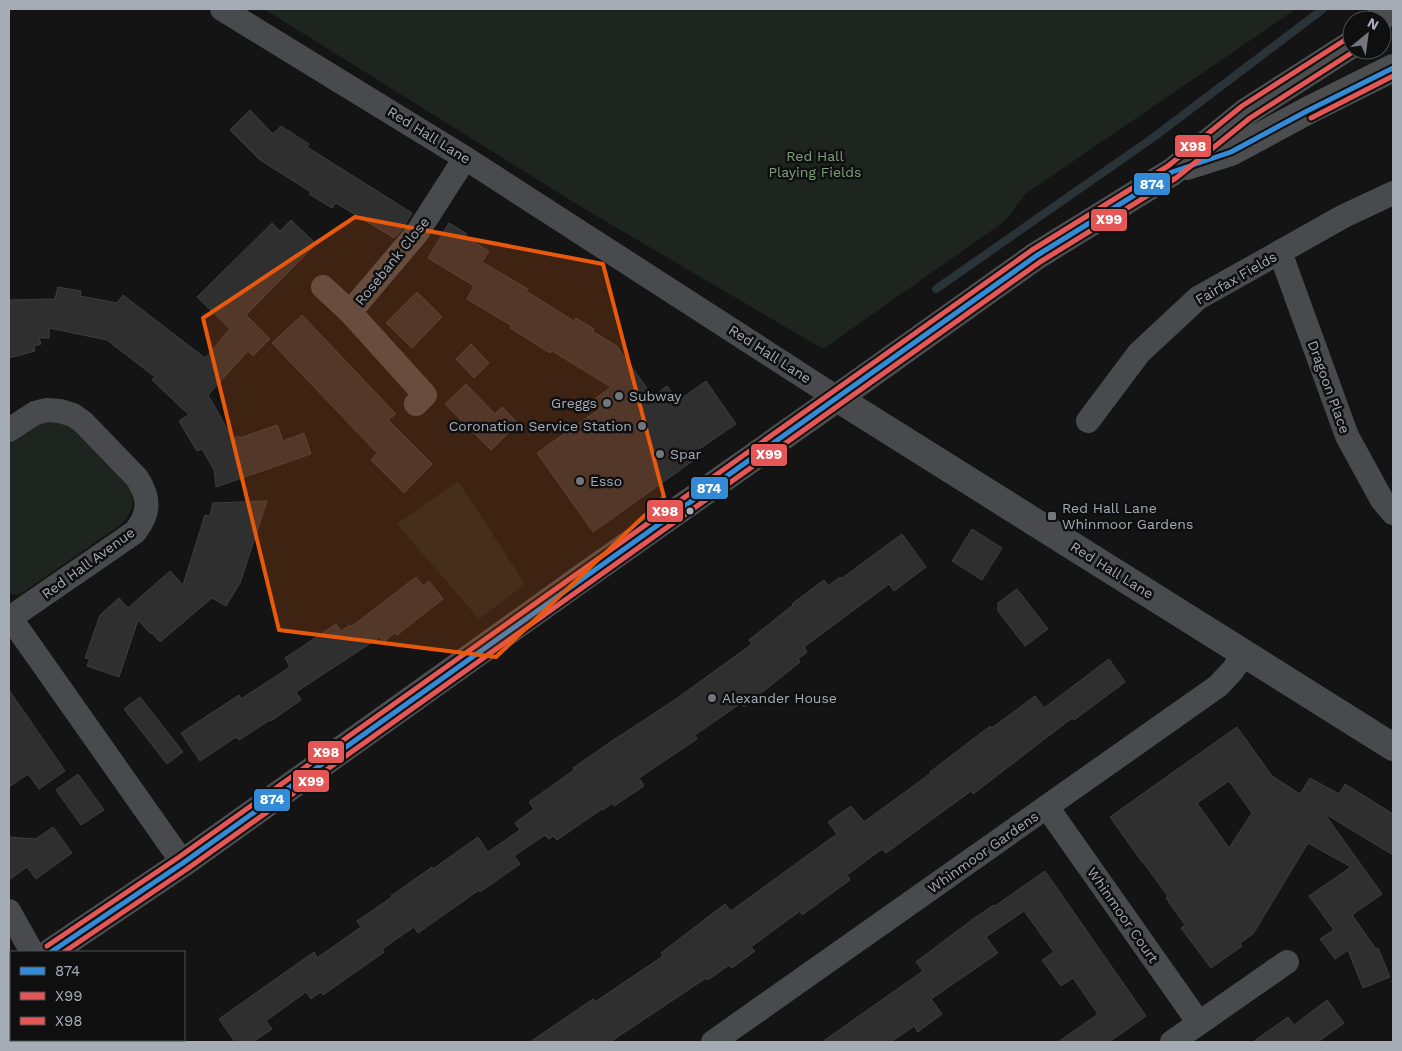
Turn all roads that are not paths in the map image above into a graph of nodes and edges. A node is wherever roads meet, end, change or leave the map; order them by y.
1 (222, 9) edge
2 (1342, 50) edge
3 (1393, 68) edge
4 (465, 158) junction
5 (1172, 172) junction
6 (1393, 193) edge
7 (1280, 252) junction
8 (323, 287) dead end
9 (350, 312) junction
10 (838, 398) junction
11 (416, 404) dead end
12 (1088, 421) dead end
13 (9, 430) edge
14 (1393, 514) edge
15 (10, 617) edge
16 (1244, 653) junction
17 (1393, 747) edge
18 (1047, 807) junction
19 (183, 863) junction
20 (9, 911) edge
21 (31, 951) edge
22 (53, 951) edge
23 (1288, 962) dead end
24 (1199, 1023) junction
25 (714, 1042) edge
26 (1172, 1042) edge

1 - 4 street, Red Hall Lane
2 - 5 main road
3 - 5 main road
4 - 9 street, Rosebank Close
4 - 10 street, Red Hall Lane
5 - 10 main road
6 - 7 street, Fairfax Fields
7 - 12 street, Fairfax Fields
7 - 14 street, Dragoon Place
8 - 9 street, Rosebank Close
9 - 11 street, Rosebank Close
10 - 16 street, Red Hall Lane
10 - 19 main road
13 - 15 street, Red Hall Avenue
15 - 19 street, Red Hall Avenue
16 - 17 street, Red Hall Lane
16 - 18 street, Whinmoor Gardens
18 - 24 street, Whinmoor Court
18 - 25 street, Whinmoor Gardens
19 - 22 main road
20 - 21 street
23 - 24 street
24 - 26 street

